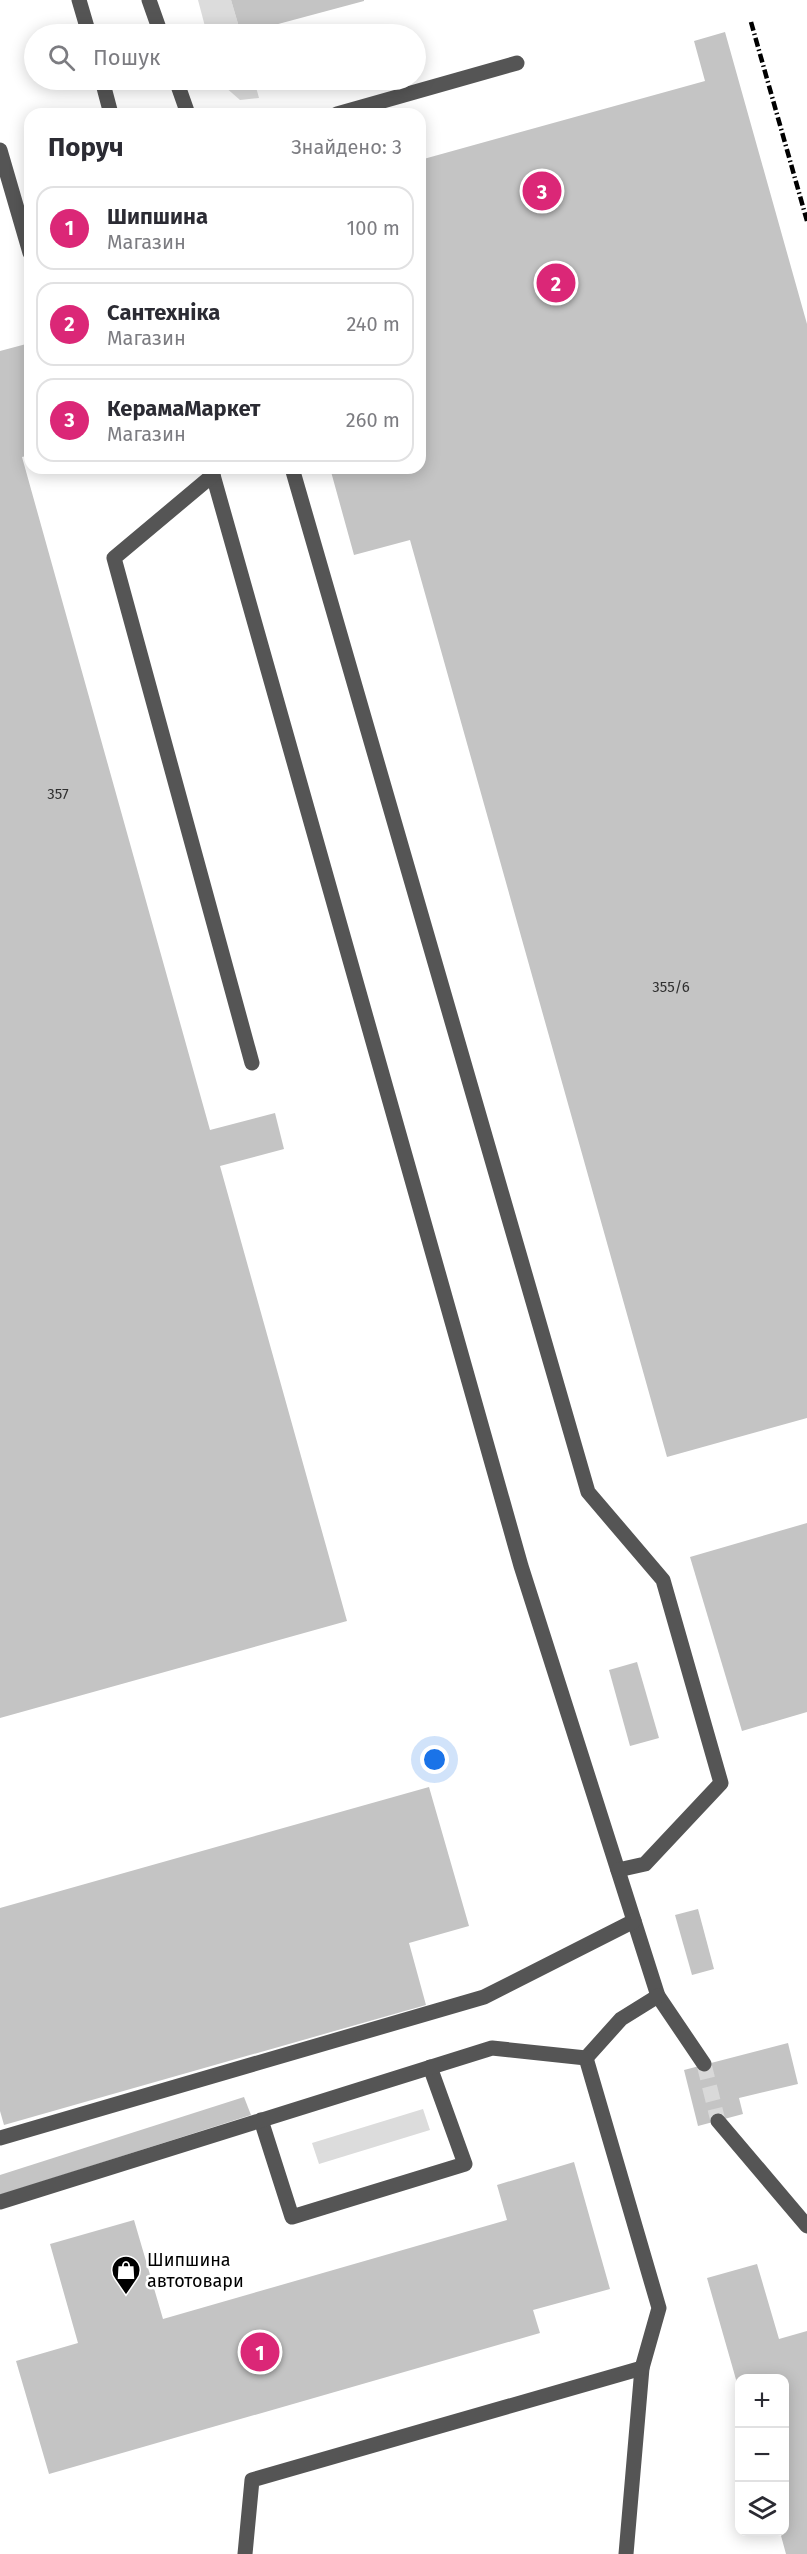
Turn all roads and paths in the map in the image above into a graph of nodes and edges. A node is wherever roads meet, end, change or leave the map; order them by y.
1 (79, 0) edge
2 (149, 0) edge
3 (86, 24) edge
4 (157, 24) edge
5 (517, 63) dead end
6 (426, 89) edge
7 (105, 90) edge
8 (180, 90) edge
9 (422, 90) edge
10 (109, 108) edge
11 (186, 108) edge
12 (358, 108) edge
13 (0, 150) edge
14 (24, 232) edge
15 (210, 474) edge
16 (213, 474) edge
17 (294, 474) edge
18 (252, 1063) dead end
19 (618, 1870) junction
20 (634, 1921) junction
21 (658, 1996) junction
22 (586, 2058) junction
23 (704, 2064) tunnel mouth
24 (430, 2067) junction
25 (261, 2120) junction
26 (718, 2121) tunnel mouth
27 (0, 2138) edge
28 (0, 2202) edge
29 (807, 2226) edge
30 (642, 2368) junction
31 (245, 2554) edge
32 (626, 2554) edge

1 - 3 lane
2 - 4 lane
5 - 6 lane
7 - 10 lane
8 - 11 lane
9 - 12 lane
13 - 14 lane
15 - 18 lane
16 - 19 lane
17 - 19 lane
19 - 20 lane
20 - 21 lane
20 - 27 lane
21 - 22 lane
21 - 23 lane
22 - 24 lane
22 - 30 lane
24 - 25 lane
24 - 25 lane
25 - 28 lane
26 - 29 lane
30 - 31 lane
30 - 32 lane

